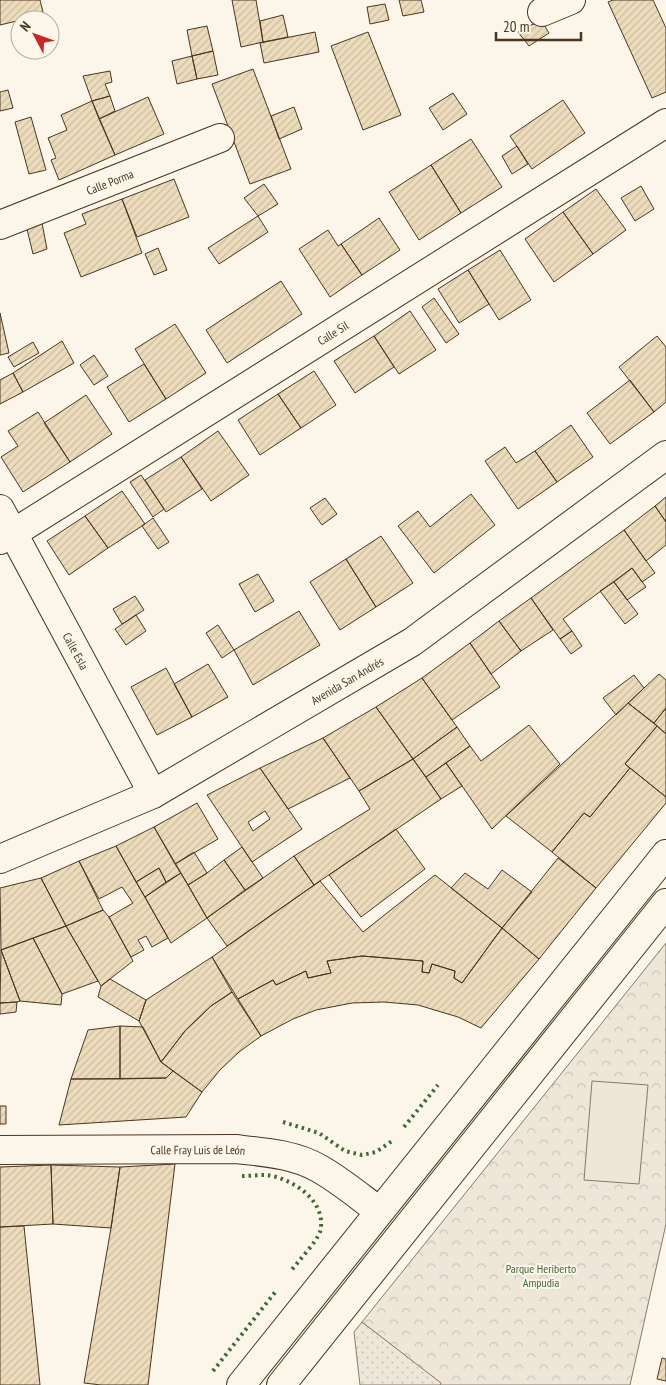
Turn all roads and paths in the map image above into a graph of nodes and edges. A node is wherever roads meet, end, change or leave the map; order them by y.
1 (571, 0) edge
2 (542, 12) dead end
3 (666, 124) edge
4 (220, 138) dead end
5 (0, 225) edge
6 (666, 455) edge
7 (0, 509) edge
8 (6, 537) edge
9 (153, 794) junction
10 (666, 854) edge
11 (0, 859) edge
12 (666, 903) edge
13 (0, 1150) edge
14 (380, 1211) junction
15 (241, 1385) edge
16 (281, 1385) edge

1 - 2 street
3 - 8 street, Calle Sil
4 - 5 street, Calle Porma
6 - 9 street, Avenida San Andrés
7 - 8 street, Calle Esla
8 - 9 street, Calle Esla
9 - 11 street, Avenida San Andrés
10 - 14 street
12 - 16 street
13 - 14 street, Calle Fray Luis de León
14 - 15 street

